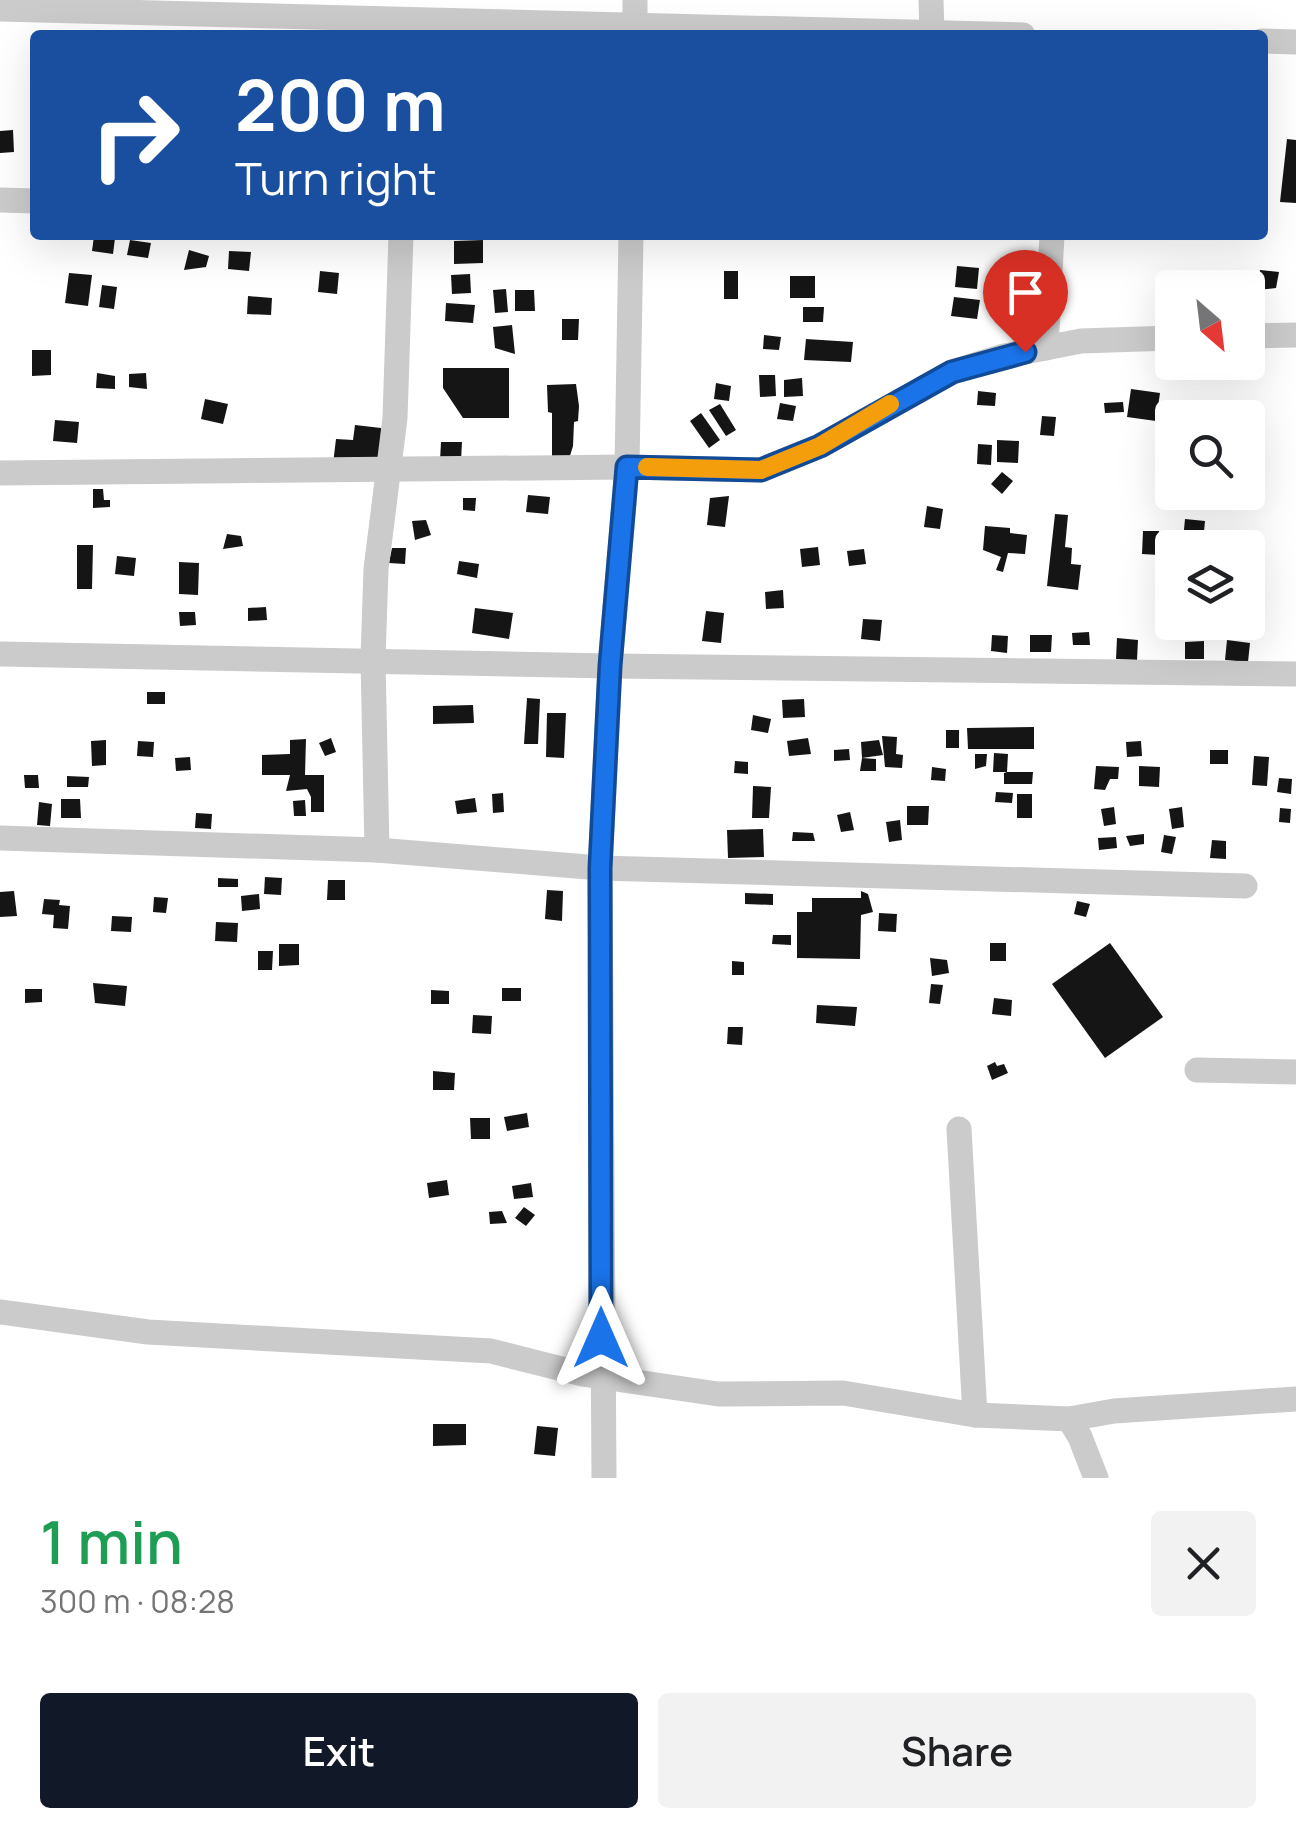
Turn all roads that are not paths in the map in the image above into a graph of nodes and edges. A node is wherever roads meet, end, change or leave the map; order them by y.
1 (636, 0) edge
2 (931, 0) edge
3 (0, 9) edge
4 (408, 28) edge
5 (559, 30) edge
6 (635, 30) edge
7 (932, 30) edge
8 (1268, 41) edge
9 (1296, 42) edge
10 (0, 200) edge
11 (30, 201) edge
12 (402, 240) edge
13 (631, 240) edge
14 (1052, 240) edge
15 (1296, 335) edge
16 (1265, 336) edge
17 (1155, 338) edge
18 (1046, 348) junction
19 (627, 467) junction
20 (387, 470) junction
21 (0, 473) edge
22 (0, 654) edge
23 (373, 660) junction
24 (610, 666) junction
25 (1296, 674) edge
26 (0, 838) edge
27 (377, 850) junction
28 (600, 868) junction
29 (1246, 886) dead end
30 (1196, 1070) dead end
31 (1296, 1072) edge
32 (959, 1128) dead end
33 (0, 1312) edge
34 (601, 1378) junction
35 (1296, 1399) edge
36 (975, 1415) junction
37 (1070, 1419) junction
38 (604, 1478) edge
39 (1096, 1478) edge

1 - 6 street
2 - 7 street
3 - 4 street
4 - 5 street
8 - 9 street
10 - 11 street
12 - 20 street
13 - 19 street
14 - 18 street
15 - 16 street
17 - 18 street
18 - 19 street
19 - 20 street
19 - 24 street
20 - 21 street
20 - 23 street
22 - 23 street
23 - 24 street
23 - 27 street
24 - 25 street
24 - 28 street
26 - 27 street
27 - 28 street
28 - 29 street
28 - 34 street
30 - 31 street
32 - 36 street
33 - 34 street
34 - 36 street
34 - 38 street
35 - 37 street
36 - 37 street
37 - 39 street

